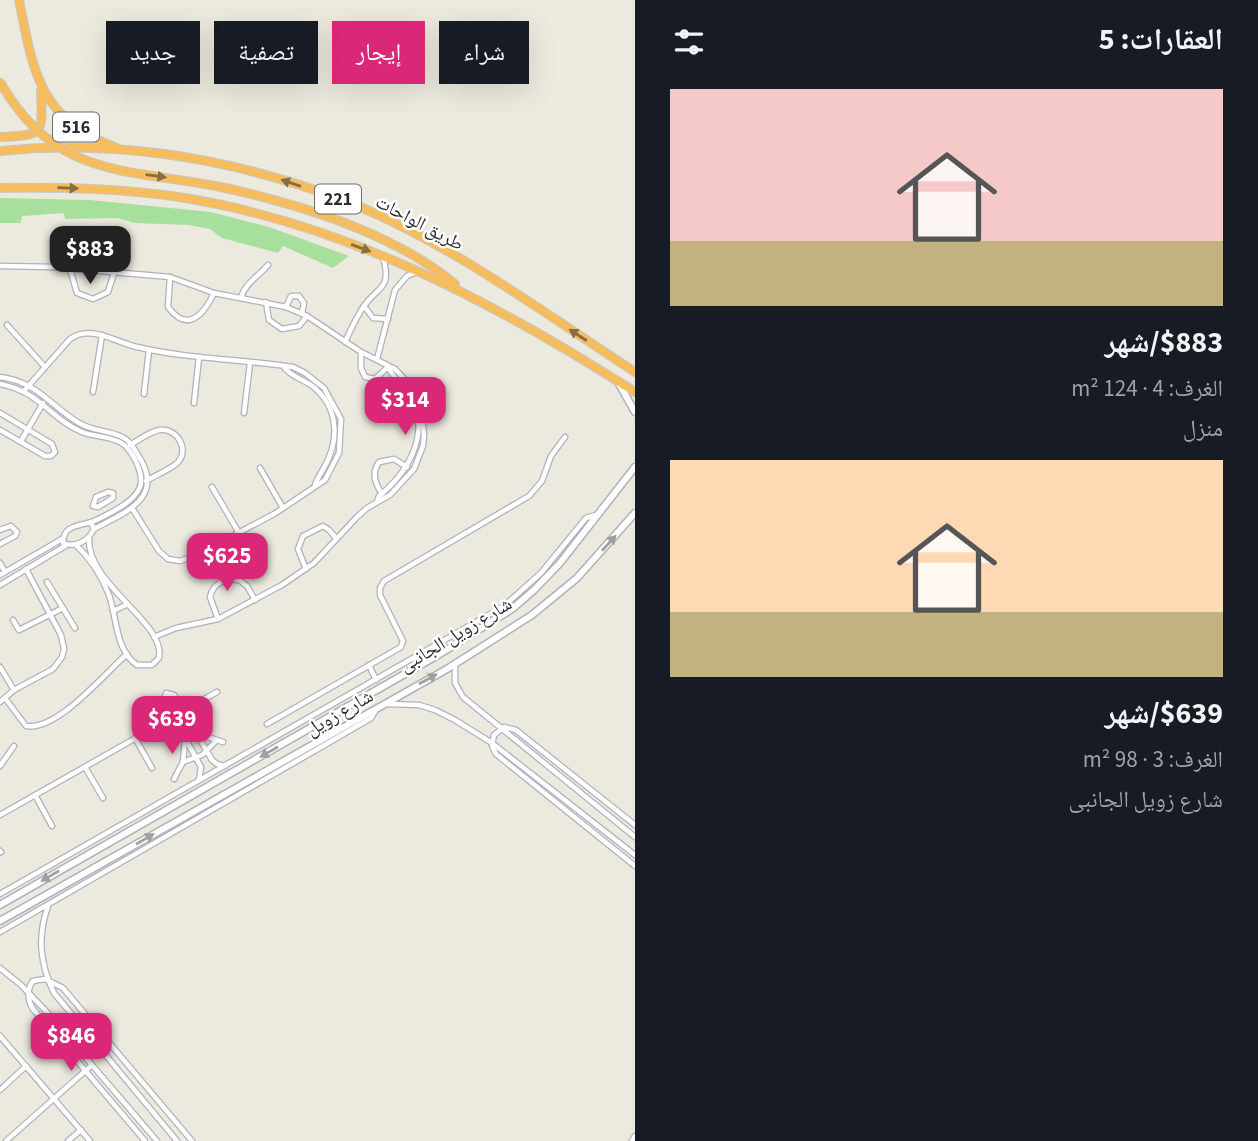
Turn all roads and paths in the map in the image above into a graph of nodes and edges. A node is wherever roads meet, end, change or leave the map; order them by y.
1 (19, 0) edge
2 (0, 82) edge
3 (41, 87) junction
4 (3, 137) edge
5 (3, 150) edge
6 (125, 150) junction
7 (0, 188) edge
8 (383, 256) junction
9 (268, 265) dead end
10 (0, 267) edge
11 (70, 268) junction
12 (418, 271) junction
13 (114, 273) junction
14 (170, 277) junction
15 (379, 292) junction
16 (214, 293) junction
17 (466, 293) junction
18 (241, 298) junction
19 (392, 299) junction
20 (266, 302) junction
21 (364, 305) junction
22 (286, 307) junction
23 (304, 314) junction
24 (388, 319) junction
25 (7, 326) dead end
26 (102, 335) junction
27 (345, 342) junction
28 (149, 350) junction
29 (361, 352) junction
30 (199, 357) junction
31 (377, 359) junction
32 (250, 363) junction
33 (44, 366) junction
34 (388, 367) junction
35 (635, 372) edge
36 (0, 377) edge
37 (617, 381) junction
38 (0, 384) edge
39 (29, 385) junction
40 (24, 391) junction
41 (93, 392) dead end
42 (635, 392) edge
43 (144, 394) dead end
44 (43, 403) junction
45 (194, 403) dead end
46 (635, 412) edge
47 (0, 413) edge
48 (244, 413) dead end
49 (28, 429) junction
50 (0, 430) edge
51 (565, 437) dead end
52 (21, 442) junction
53 (129, 446) junction
54 (407, 467) junction
55 (635, 467) edge
56 (260, 468) dead end
57 (148, 480) junction
58 (141, 484) junction
59 (212, 487) dead end
60 (382, 494) junction
61 (105, 502) junction
62 (377, 502) junction
63 (132, 508) junction
64 (283, 508) junction
65 (110, 512) junction
66 (635, 513) edge
67 (597, 514) junction
68 (91, 523) junction
69 (94, 529) junction
70 (0, 530) edge
71 (239, 533) junction
72 (89, 537) junction
73 (336, 538) junction
74 (62, 539) junction
75 (0, 544) edge
76 (66, 545) junction
77 (76, 545) junction
78 (0, 563) edge
79 (26, 569) junction
80 (306, 569) junction
81 (3, 574) edge
82 (47, 582) dead end
83 (0, 585) edge
84 (534, 590) junction
85 (255, 600) junction
86 (546, 603) junction
87 (126, 605) junction
88 (63, 608) junction
89 (512, 609) junction
90 (113, 611) junction
91 (50, 615) junction
92 (13, 620) dead end
93 (218, 620) junction
94 (523, 621) junction
95 (75, 628) dead end
96 (154, 637) junction
97 (127, 654) junction
98 (455, 663) junction
99 (369, 665) junction
100 (0, 667) edge
101 (376, 680) junction
102 (14, 690) junction
103 (217, 692) dead end
104 (349, 696) junction
105 (5, 698) junction
106 (0, 702) edge
107 (354, 703) junction
108 (380, 706) junction
109 (184, 710) junction
110 (173, 716) junction
111 (267, 724) dead end
112 (502, 728) junction
113 (197, 733) junction
114 (135, 738) junction
115 (185, 738) junction
116 (216, 741) junction
117 (223, 742) dead end
118 (492, 743) junction
119 (14, 746) dead end
120 (301, 750) junction
121 (207, 751) junction
122 (305, 757) junction
123 (196, 758) junction
124 (183, 761) junction
125 (0, 766) edge
126 (85, 766) junction
127 (226, 766) junction
128 (152, 768) dead end
129 (174, 779) dead end
130 (198, 781) junction
131 (35, 795) junction
132 (103, 798) dead end
133 (155, 806) junction
134 (159, 814) junction
135 (0, 815) edge
136 (586, 817) junction
137 (580, 822) junction
138 (635, 825) edge
139 (52, 826) dead end
140 (635, 837) edge
141 (92, 852) junction
142 (635, 855) edge
143 (72, 864) junction
144 (103, 864) junction
145 (635, 866) edge
146 (109, 870) junction
147 (77, 877) junction
148 (0, 894) edge
149 (48, 904) junction
150 (0, 905) edge
151 (0, 921) edge
152 (0, 932) edge
153 (0, 968) edge
154 (48, 980) junction
155 (29, 993) junction
156 (0, 1036) edge
157 (93, 1065) junction
158 (26, 1066) junction
159 (85, 1071) junction
160 (0, 1090) edge
161 (54, 1099) junction
162 (81, 1130) junction
163 (635, 1136) edge
164 (6, 1141) edge
165 (68, 1141) edge
166 (90, 1141) edge
167 (145, 1141) edge
168 (157, 1141) edge
169 (177, 1141) edge
170 (192, 1141) edge
171 (632, 1141) edge

1 - 3 highway, 516
2 -> 17 highway, bridge
3 - 4 highway
3 - 6 highway, 516
4 - 5 highway
5 - 6 highway, طريق الواحات / 221
35 -> 6 highway, طريق الواحات / 221
7 -> 8 highway, 221
8 - 12 highway, 221
8 - 15 street
9 - 18 street
10 - 11 street
11 - 13 street
11 - 13 street
12 - 17 highway, 221
12 - 19 street
13 - 14 street
14 - 16 street
14 - 16 street
15 - 19 street
15 - 21 street
16 - 18 street
17 - 37 highway, 221
18 - 20 street
19 - 24 street
20 - 22 street
20 - 23 street
21 - 24 street
21 - 27 street
22 - 23 street
22 - 23 street
23 - 27 street
24 - 31 street
25 - 33 street
26 - 28 street
26 - 33 street
26 - 41 street
27 - 29 street
28 - 30 street
28 - 43 street
29 - 31 street
29 - 34 street
30 - 32 street
30 - 45 street
31 - 34 street
32 - 48 street
32 - 64 street
33 - 39 street
34 - 54 street
34 - 62 street
36 - 39 street
37 - 42 highway, 221
37 - 46 main road
38 - 40 street
39 - 40 street
39 - 53 street
40 - 44 street
44 - 49 street
44 - 53 street
47 - 49 street
49 - 52 street
49 - 52 street
50 - 52 street
51 - 99 street
53 - 57 street
53 - 57 street
53 - 58 street
54 - 60 street
54 - 60 street
55 - 67 main road, شارع زويل
56 - 64 street
57 - 58 street
57 - 63 street
58 - 65 street
59 - 71 street
60 - 62 street
61 - 61 street
61 - 65 street
62 - 73 street
63 - 69 street
63 - 71 street
64 - 71 street
65 - 68 street
86 -> 66 main road, شارع زويل
67 - 84 main road, شارع زويل
67 - 101 street, شارع زويل الجانبى
68 - 69 street
68 - 74 street
69 - 72 street
70 - 75 street
72 - 77 street
72 - 87 street
73 - 80 street
73 - 80 street
74 - 76 street
74 - 81 street
76 - 77 street
76 - 79 street
77 - 90 street
78 - 81 street
79 - 83 street
79 - 91 street
80 - 85 street
82 - 88 street
84 - 86 main road
84 - 89 main road, شارع زويل
85 - 93 street
85 - 93 street
86 - 94 main road, شارع زويل
87 - 90 street
87 - 96 street
88 - 91 street
88 - 95 street
89 - 94 main road
89 - 107 main road, شارع زويل
90 - 97 street
91 - 92 street
91 - 102 street
93 - 96 street
94 - 98 main road, شارع زويل
96 - 97 street
97 - 105 street
108 -> 98 main road, شارع زويل
98 - 112 street
99 - 101 street
99 - 111 street
100 - 102 street
101 - 104 street, شارع زويل الجانبى
102 - 105 street
103 - 109 street
104 - 107 main road
104 - 127 street, شارع زويل الجانبى
105 - 106 street
107 -> 134 main road, شارع زويل
108 - 118 street
108 - 120 main road, شارع زويل
108 - 122 street
109 - 110 street
109 - 110 street
109 - 113 street
110 - 114 street
110 - 115 street
112 - 118 street
112 - 138 street
112 - 140 street
113 - 116 street
113 - 121 street
114 - 126 street
114 - 128 street
115 - 123 street
115 - 124 street
116 - 117 street
116 - 121 street
118 - 136 street
118 - 137 street
119 - 125 street
120 - 122 main road
144 -> 120 main road, شارع زويل
121 - 123 street
121 - 127 street
122 - 146 street
123 - 124 street
123 - 130 street
124 - 129 street
126 - 131 street
126 - 132 street
127 - 130 street, شارع زويل الجانبى
130 - 133 street, شارع زويل الجانبى
131 - 135 street
131 - 139 street
133 - 134 main road
133 - 148 street, شارع زويل الجانبى
134 - 141 main road, شارع زويل
136 - 137 street
136 - 142 street
137 - 145 street
141 - 143 main road, شارع زويل
141 - 144 main road
143 - 147 main road
143 -> 150 main road, شارع زويل
144 - 146 main road
144 - 147 main road, شارع زويل
146 - 149 street
147 - 151 main road, شارع زويل
149 - 152 street
149 - 154 street
153 - 155 street
154 - 155 street
154 - 169 street
154 - 170 street
155 - 157 street
155 - 159 street
156 - 158 street
157 - 159 street
157 - 168 street
158 - 160 street
158 - 161 street
159 - 161 street
159 - 167 street
161 - 162 street
161 - 164 street
162 - 165 street
162 - 166 street
163 - 171 street

